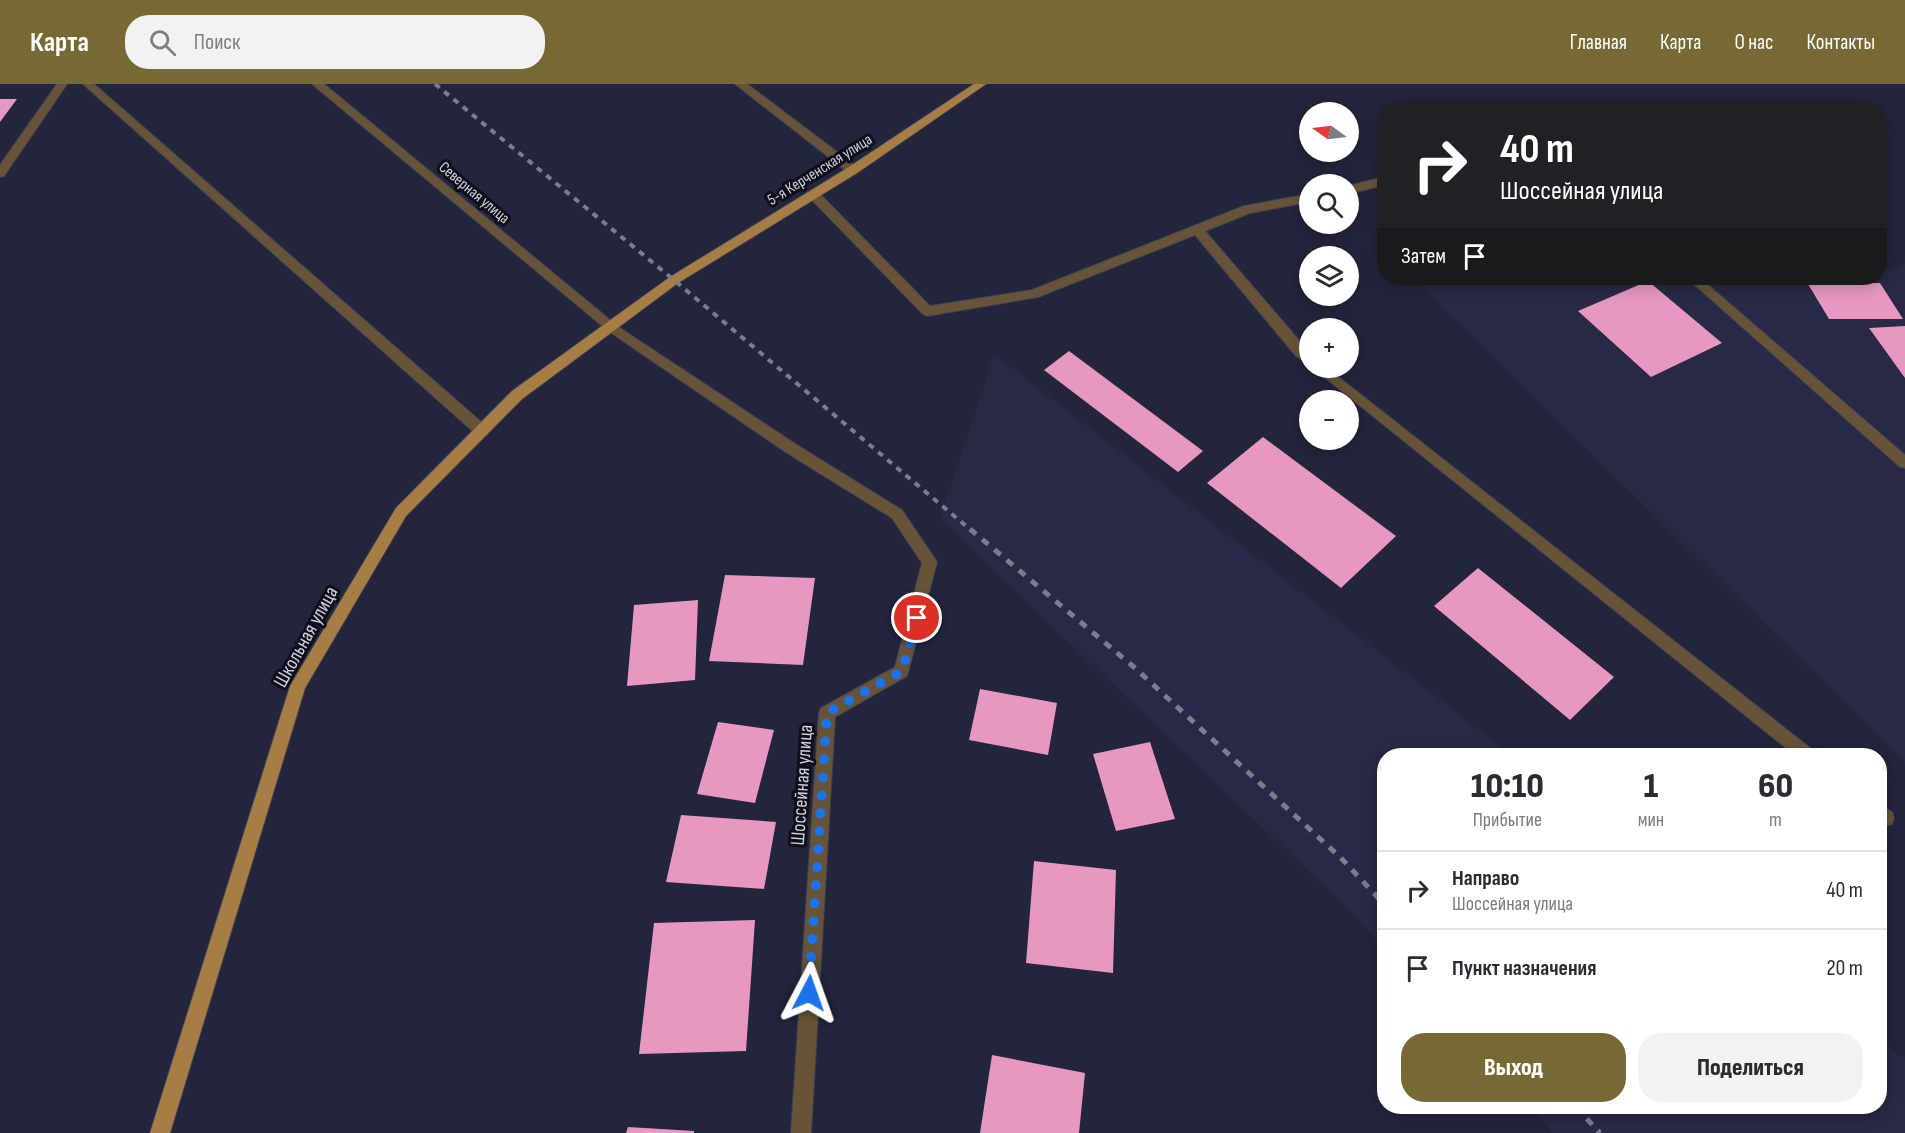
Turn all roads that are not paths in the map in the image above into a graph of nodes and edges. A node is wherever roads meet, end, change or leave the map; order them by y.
1 (62, 84) edge
2 (88, 84) edge
3 (317, 84) edge
4 (740, 84) edge
5 (981, 84) edge
6 (853, 170) junction
7 (0, 173) edge
8 (1377, 183) edge
9 (1359, 187) edge
10 (813, 194) junction
11 (1299, 200) edge
12 (1197, 229) junction
13 (674, 280) joint
14 (1701, 285) edge
15 (611, 327) junction
16 (1299, 351) edge
17 (1332, 378) edge
18 (482, 430) junction
19 (1905, 463) edge
20 (1798, 748) edge
21 (160, 1133) edge
22 (801, 1133) edge

1 - 7 street
2 - 18 street
3 - 15 street, Северная улица
4 - 6 street
5 - 6 main road, 5-я Керченская улица
6 - 10 main road, 5-я Керченская улица
8 - 9 street
10 - 12 street
10 - 13 main road, 5-я Керченская улица
11 - 12 street
12 - 16 street
13 - 15 main road, Школьная улица
14 - 19 street
15 - 18 main road, Школьная улица
15 - 22 street, Шоссейная улица
17 - 20 street
18 - 21 main road, Школьная улица

